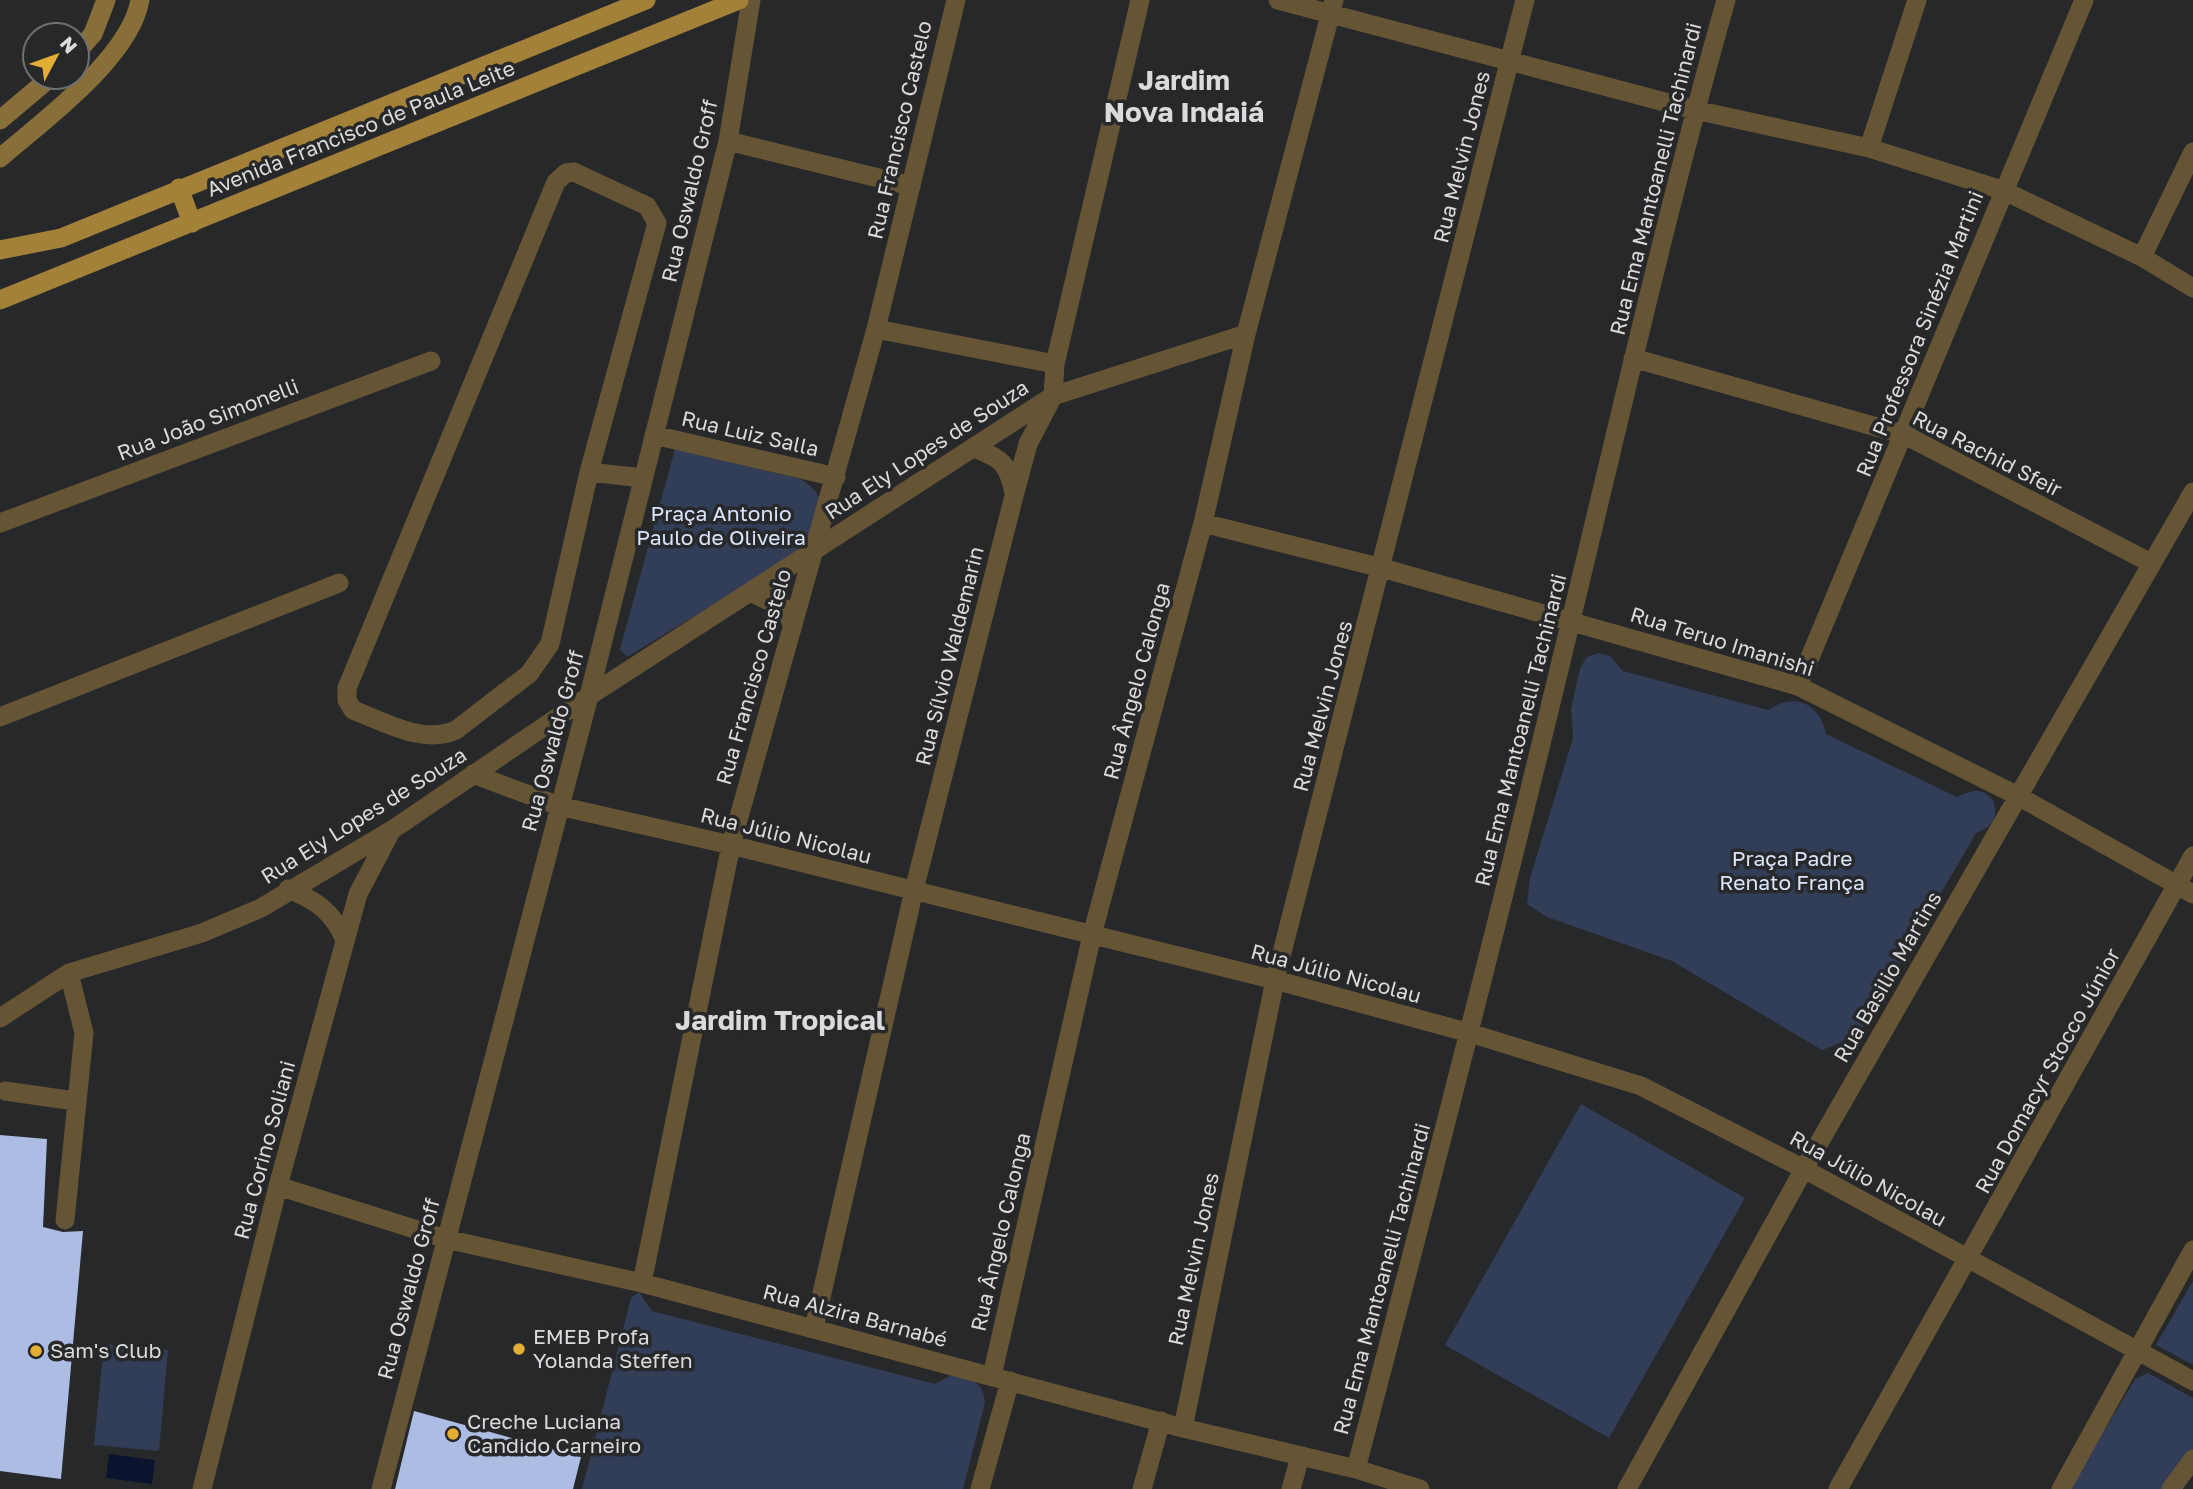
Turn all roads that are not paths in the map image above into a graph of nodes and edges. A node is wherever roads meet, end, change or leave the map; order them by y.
1 (106, 0) edge
2 (140, 0) edge
3 (739, 0) edge
4 (751, 0) edge
5 (1140, 0) edge
6 (1278, 0) edge
7 (1525, 0) edge
8 (1726, 0) edge
9 (1917, 0) edge
10 (2084, 0) edge
11 (640, 1) edge
12 (954, 3) edge
13 (1332, 6) edge
14 (91, 36) edge
15 (1509, 61) junction
16 (34, 91) edge
17 (1695, 110) junction
18 (0, 120) edge
19 (728, 141) junction
20 (1869, 148) junction
21 (2193, 152) edge
22 (0, 158) edge
23 (911, 186) junction
24 (180, 188) junction
25 (2002, 190) junction
26 (192, 223) junction
27 (0, 250) edge
28 (2142, 257) junction
29 (2193, 288) edge
30 (0, 300) edge
31 (876, 329) junction
32 (1246, 334) junction
33 (1633, 358) junction
34 (431, 361) dead end
35 (1055, 365) junction
36 (1053, 396) junction
37 (654, 435) junction
38 (1905, 435) junction
39 (974, 448) junction
40 (589, 472) junction
41 (836, 477) junction
42 (643, 478) junction
43 (2193, 492) edge
44 (1014, 496) junction
45 (0, 523) edge
46 (1203, 523) junction
47 (813, 551) junction
48 (2151, 563) junction
49 (1382, 568) junction
50 (339, 583) dead end
51 (752, 593) junction
52 (1571, 621) junction
53 (792, 625) junction
54 (1798, 685) junction
55 (589, 696) junction
56 (0, 717) edge
57 (473, 774) junction
58 (2018, 796) junction
59 (559, 806) junction
60 (392, 830) junction
61 (731, 845) junction
62 (2193, 856) edge
63 (288, 889) junction
64 (2185, 889) edge
65 (914, 891) junction
66 (1092, 934) junction
67 (345, 940) junction
68 (69, 973) junction
69 (1275, 980) junction
70 (0, 1018) edge
71 (1470, 1034) junction
72 (5, 1091) dead end
73 (75, 1101) junction
74 (1804, 1169) junction
75 (278, 1186) junction
76 (65, 1220) dead end
77 (446, 1239) junction
78 (2193, 1250) edge
79 (1969, 1261) junction
80 (642, 1283) junction
81 (814, 1328) junction
82 (2138, 1350) junction
83 (1001, 1378) junction
84 (2193, 1381) edge
85 (1161, 1421) junction
86 (1183, 1428) junction
87 (1300, 1457) junction
88 (2193, 1459) edge
89 (1356, 1469) junction
90 (202, 1489) edge
91 (380, 1489) edge
92 (980, 1489) edge
93 (1142, 1489) edge
94 (1291, 1489) edge
95 (1420, 1489) edge
96 (1627, 1489) edge
97 (1838, 1489) edge
98 (2061, 1489) edge
99 (2171, 1489) edge

1 - 14 main road
2 - 22 main road
3 - 26 main road, Avenida Francisco de Paula Leite
4 - 19 street, Rua Oswaldo Groff
5 - 35 street, Rua Sílvio Waldemarin
6 - 13 street
7 - 15 street, Rua Melvin Jones
8 - 17 street, Rua Ema Mantoanelli Tachinardi
9 - 20 street
10 - 25 street, Rua Professora Sinézia Martini
11 - 24 main road, Avenida Francisco de Paula Leite
12 - 23 street, Rua Francisco Castelo
13 - 15 street
13 - 32 street, Rua Ângelo Calonga
15 - 17 street
15 - 49 street, Rua Melvin Jones
16 - 18 main road
17 - 20 street
17 - 33 street, Rua Ema Mantoanelli Tachinardi
19 - 23 street
19 - 37 street, Rua Oswaldo Groff
20 - 25 street
21 - 28 street
23 - 31 street, Rua Francisco Castelo
24 - 26 main road
24 - 27 main road, Avenida Francisco de Paula Leite
25 - 28 street
25 - 38 street, Rua Professora Sinézia Martini
26 - 30 main road, Avenida Francisco de Paula Leite
28 - 29 street
31 - 35 street
31 - 41 street, Rua Francisco Castelo
32 - 36 street, Rua Ely Lopes de Souza
32 - 46 street, Rua Ângelo Calonga
33 - 38 street, Rua Rachid Sfeir
33 - 52 street, Rua Ema Mantoanelli Tachinardi
34 - 45 street, Rua João Simonelli
35 - 36 street, Rua Sílvio Waldemarin
36 - 39 street, Rua Ely Lopes de Souza
36 - 44 street, Rua Sílvio Waldemarin
37 - 41 street, Rua Luiz Salla
37 - 42 street, Rua Oswaldo Groff
38 - 48 street, Rua Rachid Sfeir
38 - 54 street, Rua Professora Sinézia Martini
39 - 44 street
39 - 47 street, Rua Ely Lopes de Souza
40 - 40 street
40 - 42 street
41 - 47 street, Rua Francisco Castelo
42 - 55 street, Rua Oswaldo Groff
43 - 48 street, Rua Basilio Martins
44 - 65 street, Rua Sílvio Waldemarin
46 - 49 street, Rua Teruo Imanishi
46 - 66 street, Rua Ângelo Calonga
47 - 51 street, Rua Ely Lopes de Souza
47 - 53 street, Rua Francisco Castelo
48 - 58 street, Rua Basilio Martins
49 - 52 street, Rua Teruo Imanishi
49 - 69 street, Rua Melvin Jones
50 - 56 street
51 - 53 street
51 - 55 street, Rua Ely Lopes de Souza
52 - 54 street, Rua Teruo Imanishi
52 - 71 street, Rua Ema Mantoanelli Tachinardi
53 - 61 street, Rua Francisco Castelo
54 - 58 street, Rua Teruo Imanishi
55 - 57 street, Rua Ely Lopes de Souza
55 - 59 street, Rua Oswaldo Groff
57 - 59 street, Rua Júlio Nicolau
57 - 60 street, Rua Ely Lopes de Souza
58 - 64 street, Rua Teruo Imanishi
58 - 74 street, Rua Basilio Martins
59 - 61 street, Rua Júlio Nicolau
59 - 77 street, Rua Oswaldo Groff
60 - 63 street, Rua Ely Lopes de Souza
60 - 67 street, Rua Corino Soliani
61 - 65 street, Rua Júlio Nicolau
61 - 80 street, Rua Francisco Castelo
62 - 64 street, Rua Domacyr Stocco Júnior
63 - 67 street
63 - 68 street, Rua Ely Lopes de Souza
64 - 79 street, Rua Domacyr Stocco Júnior
65 - 66 street, Rua Júlio Nicolau
65 - 81 street, Rua Sílvio Waldemarin
66 - 69 street, Rua Júlio Nicolau
66 - 83 street, Rua Ângelo Calonga
67 - 75 street, Rua Corino Soliani
68 - 70 street, Rua Ely Lopes de Souza
68 - 73 street
69 - 71 street, Rua Júlio Nicolau
69 - 86 street, Rua Melvin Jones
71 - 74 street, Rua Júlio Nicolau
71 - 89 street, Rua Ema Mantoanelli Tachinardi
72 - 73 street
73 - 76 street
74 - 79 street, Rua Júlio Nicolau
74 - 96 street, Rua Basilio Martins
75 - 77 street, Rua Alzira Barnabé
75 - 90 street, Rua Corino Soliani
77 - 80 street, Rua Alzira Barnabé
77 - 91 street, Rua Oswaldo Groff
78 - 82 street
79 - 82 street, Rua Júlio Nicolau
79 - 97 street, Rua Domacyr Stocco Júnior
80 - 81 street, Rua Alzira Barnabé
81 - 83 street, Rua Alzira Barnabé
82 - 84 street, Rua Júlio Nicolau
82 - 98 street
83 - 85 street, Rua Alzira Barnabé
83 - 92 street, Rua Ângelo Calonga
85 - 86 street, Rua Alzira Barnabé
85 - 93 street
86 - 87 street, Rua Alzira Barnabé
87 - 89 street, Rua Alzira Barnabé
87 - 94 street
88 - 99 street
89 - 95 street, Rua Alzira Barnabé

